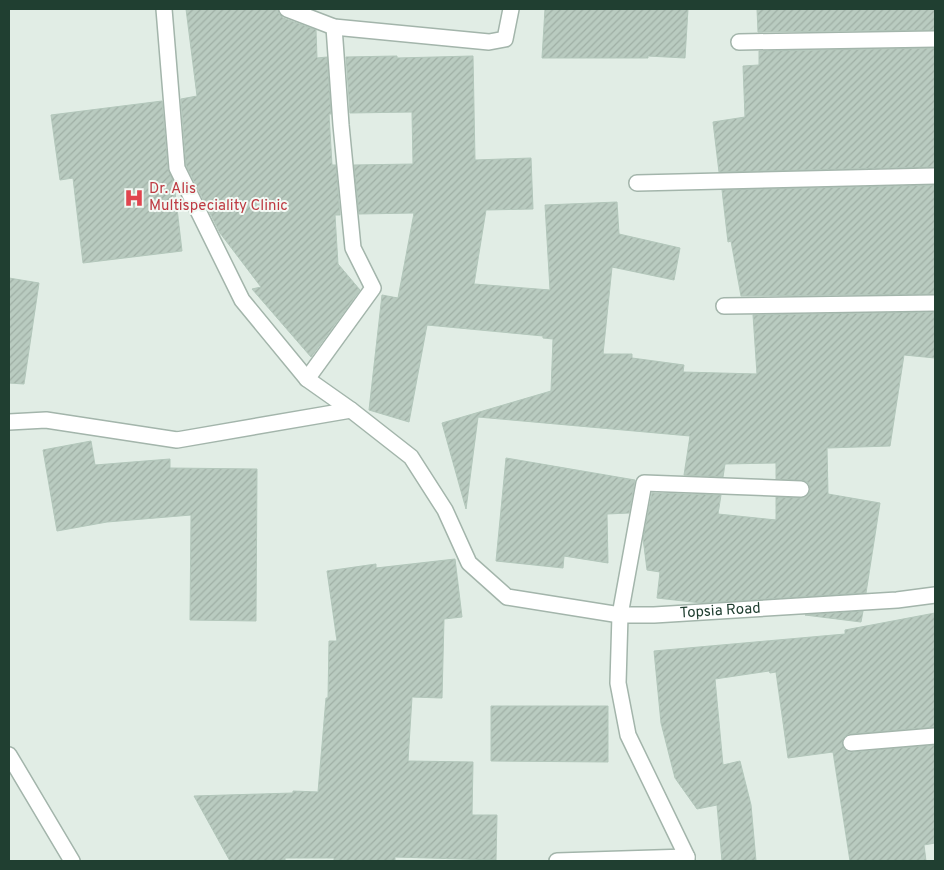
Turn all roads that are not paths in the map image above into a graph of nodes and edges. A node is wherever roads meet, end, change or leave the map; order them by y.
1 (164, 9) edge
2 (287, 9) edge
3 (510, 9) edge
4 (334, 27) junction
5 (935, 39) edge
6 (739, 42) dead end
7 (935, 176) edge
8 (636, 183) dead end
9 (935, 303) edge
10 (724, 306) dead end
11 (307, 379) junction
12 (352, 410) junction
13 (9, 422) edge
14 (801, 489) dead end
15 (935, 595) edge
16 (620, 615) junction
17 (935, 736) edge
18 (851, 743) dead end
19 (9, 755) edge
20 (687, 859) edge
21 (72, 861) edge
22 (557, 861) edge

1 - 11 street
2 - 4 street
3 - 4 street
4 - 11 street
5 - 6 street
7 - 8 street
9 - 10 street
11 - 12 street
12 - 13 street
12 - 16 street, Topsia Road
14 - 16 street
15 - 16 street, Topsia Road
16 - 20 street
17 - 18 street
19 - 21 street
20 - 22 street

